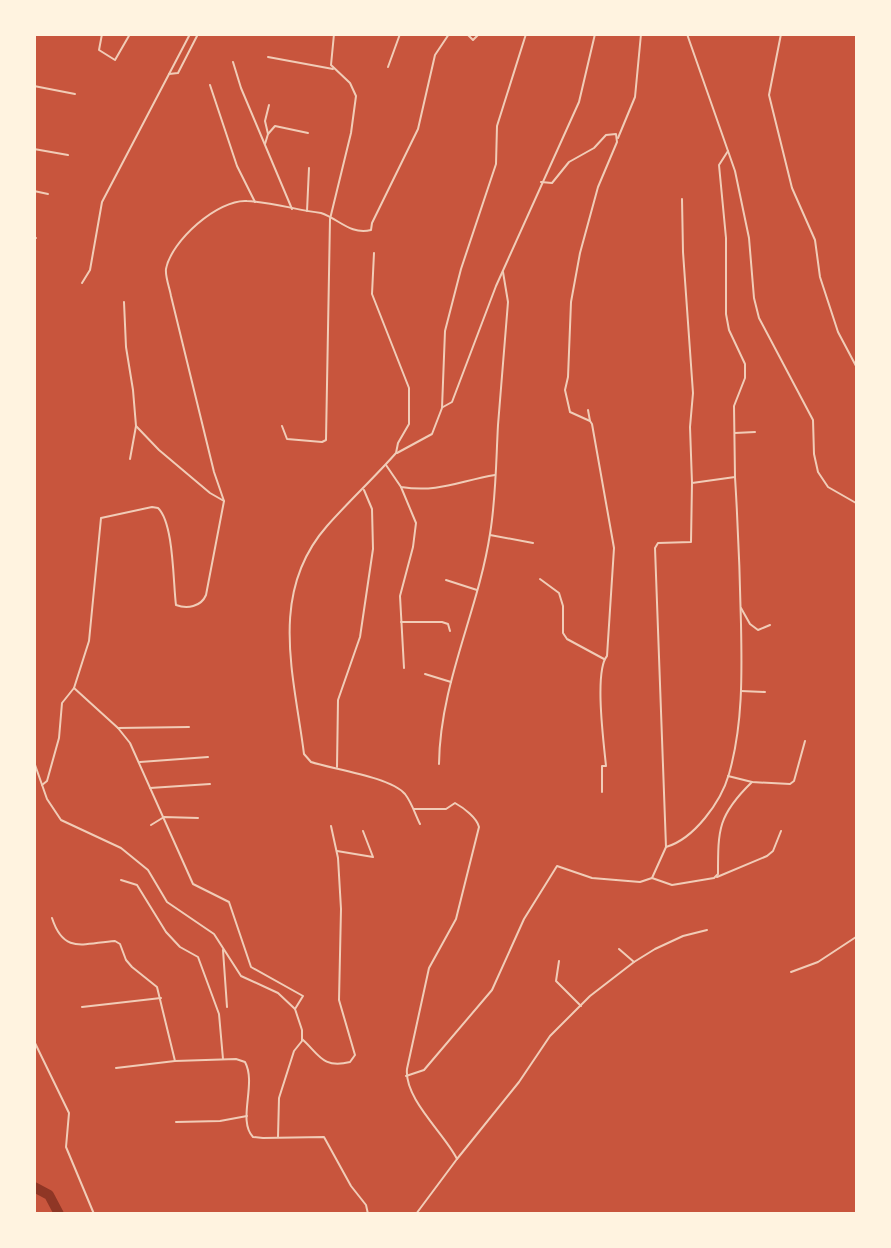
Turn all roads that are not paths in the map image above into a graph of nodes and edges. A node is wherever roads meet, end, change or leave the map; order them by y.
1 (102, 34) edge
2 (130, 34) edge
3 (190, 34) edge
4 (198, 34) edge
5 (334, 34) edge
6 (400, 34) edge
7 (449, 34) edge
8 (467, 34) edge
9 (479, 34) edge
10 (526, 34) edge
11 (595, 34) edge
12 (641, 34) edge
13 (687, 34) edge
14 (782, 34) edge
15 (268, 57) dead end
16 (233, 62) dead end
17 (388, 67) dead end
18 (333, 69) junction
19 (169, 74) junction
20 (210, 85) dead end
21 (34, 86) edge
22 (75, 94) dead end
23 (269, 105) dead end
24 (622, 126) junction
25 (308, 133) dead end
26 (612, 133) junction
27 (267, 134) junction
28 (618, 138) junction
29 (265, 144) junction
30 (34, 149) edge
31 (728, 151) junction
32 (68, 155) dead end
33 (309, 168) dead end
34 (541, 182) junction
35 (34, 191) edge
36 (48, 194) dead end
37 (682, 199) dead end
38 (255, 203) junction
39 (292, 209) junction
40 (306, 211) junction
41 (331, 216) junction
42 (374, 253) dead end
43 (503, 272) junction
44 (82, 283) dead end
45 (124, 302) dead end
46 (856, 366) edge
47 (442, 408) junction
48 (588, 410) dead end
49 (590, 421) junction
50 (136, 426) junction
51 (282, 426) dead end
52 (755, 432) dead end
53 (735, 433) junction
54 (396, 453) junction
55 (130, 459) dead end
56 (386, 465) junction
57 (495, 475) junction
58 (735, 477) junction
59 (692, 483) junction
60 (401, 487) junction
61 (364, 490) junction
62 (224, 501) junction
63 (856, 503) edge
64 (490, 535) junction
65 (533, 543) dead end
66 (540, 579) dead end
67 (446, 580) dead end
68 (477, 590) junction
69 (740, 605) junction
70 (401, 622) junction
71 (770, 625) dead end
72 (450, 631) dead end
73 (604, 659) junction
74 (404, 668) dead end
75 (425, 674) dead end
76 (451, 682) junction
77 (74, 688) junction
78 (741, 691) junction
79 (765, 692) dead end
80 (189, 727) dead end
81 (118, 728) junction
82 (805, 741) dead end
83 (208, 757) dead end
84 (34, 762) edge
85 (140, 762) junction
86 (439, 764) dead end
87 (337, 767) junction
88 (729, 777) junction
89 (752, 782) junction
90 (210, 784) dead end
91 (42, 785) junction
92 (150, 788) junction
93 (602, 792) dead end
94 (414, 809) junction
95 (164, 817) junction
96 (198, 818) dead end
97 (420, 824) dead end
98 (151, 825) dead end
99 (331, 826) dead end
100 (363, 831) dead end
101 (781, 831) dead end
102 (666, 847) junction
103 (337, 851) junction
104 (718, 874) junction
105 (723, 875) junction
106 (652, 878) junction
107 (714, 878) junction
108 (121, 880) dead end
109 (52, 918) dead end
110 (707, 930) dead end
111 (856, 937) edge
112 (223, 947) junction
113 (619, 949) dead end
114 (559, 961) dead end
115 (634, 962) junction
116 (791, 972) dead end
117 (161, 998) junction
118 (581, 1006) junction
119 (82, 1007) dead end
120 (226, 1007) dead end
121 (295, 1009) junction
122 (302, 1039) junction
123 (34, 1041) edge
124 (223, 1059) junction
125 (175, 1061) junction
126 (116, 1068) dead end
127 (406, 1076) junction
128 (247, 1116) junction
129 (176, 1122) dead end
130 (278, 1137) junction
131 (457, 1157) junction
132 (94, 1214) edge
133 (368, 1214) edge
134 (416, 1214) edge

1 - 2 street
3 - 19 street
4 - 19 street
5 - 18 street
6 - 17 street
7 - 41 street
8 - 9 street
10 - 47 street
11 - 34 street
12 - 24 street
13 - 31 street
14 - 46 street
15 - 18 street
16 - 29 street
18 - 41 street
19 - 44 street
20 - 38 street
21 - 22 street
23 - 27 street
24 - 26 street
24 - 28 street
25 - 27 street
26 - 28 street
26 - 34 street
27 - 29 street
28 - 49 street
29 - 39 street
30 - 32 street
31 - 53 street
31 - 63 street
33 - 40 street
34 - 43 street
35 - 36 street
37 - 59 street
38 - 39 street
38 - 62 street
39 - 40 street
40 - 41 street
41 - 51 street
42 - 54 street
43 - 47 street
43 - 57 street
45 - 50 street
47 - 54 street
48 - 49 street
49 - 73 street
50 - 55 street
50 - 62 street
52 - 53 street
53 - 58 street
54 - 56 street
56 - 60 street
56 - 61 street
57 - 60 street
57 - 64 street
58 - 59 street
58 - 69 street
59 - 102 street
60 - 70 street
61 - 87 street
61 - 87 street
62 - 77 street
64 - 65 street
64 - 68 street
66 - 73 street
67 - 68 street
68 - 76 street
69 - 71 street
69 - 78 street
70 - 72 street
70 - 74 street
73 - 93 street
75 - 76 street
76 - 86 street
77 - 81 street
77 - 91 street
78 - 79 street
78 - 88 street
80 - 81 street
81 - 85 street
82 - 89 street
83 - 85 street
84 - 91 street
85 - 92 street
87 - 94 street
88 - 89 street
88 - 102 street
89 - 104 street
90 - 92 street
91 - 112 street
92 - 95 street
94 - 97 street
94 - 127 street
95 - 96 street
95 - 98 street
95 - 121 street
99 - 103 street
100 - 103 street
101 - 105 street
102 - 106 street
103 - 122 street
104 - 105 street
104 - 107 street
105 - 107 street
106 - 107 street
106 - 127 street
108 - 124 street
109 - 117 street
110 - 115 street
111 - 116 street
112 - 120 street
112 - 121 street
113 - 115 street
114 - 118 street
115 - 118 street
117 - 119 street
117 - 125 street
118 - 131 street
121 - 122 street
122 - 130 street
123 - 132 street
124 - 125 street
124 - 128 street
125 - 126 street
127 - 131 street
128 - 129 street
128 - 130 street
130 - 133 street
131 - 134 street

